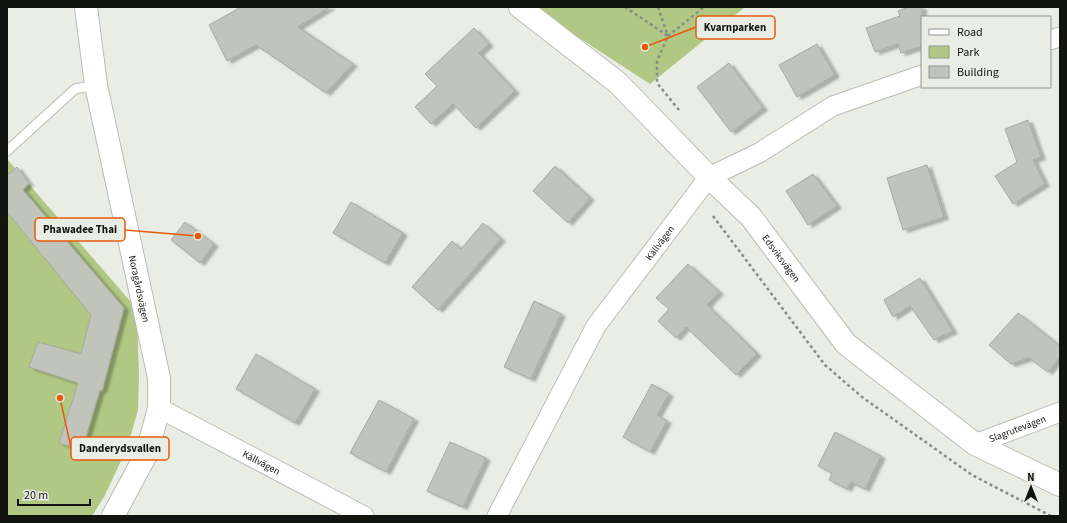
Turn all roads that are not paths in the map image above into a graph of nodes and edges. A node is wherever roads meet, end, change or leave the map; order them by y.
1 (86, 7) edge
2 (520, 7) edge
3 (921, 75) edge
4 (96, 85) junction
5 (7, 151) edge
6 (709, 176) junction
7 (159, 408) junction
8 (1060, 412) edge
9 (975, 444) junction
10 (1060, 485) edge
11 (113, 516) edge
12 (364, 516) edge
13 (497, 516) edge

1 - 4 street, Noragårdsvägen
2 - 6 street, Edsviksvägen
3 - 6 street, Källvägen
4 - 5 lane
4 - 7 street, Noragårdsvägen
6 - 9 street, Edsviksvägen
6 - 13 street, Källvägen
7 - 11 street, Noragårdsvägen
7 - 12 street, Källvägen
8 - 9 street, Slagrutevägen
9 - 10 street, Edsviksvägen

